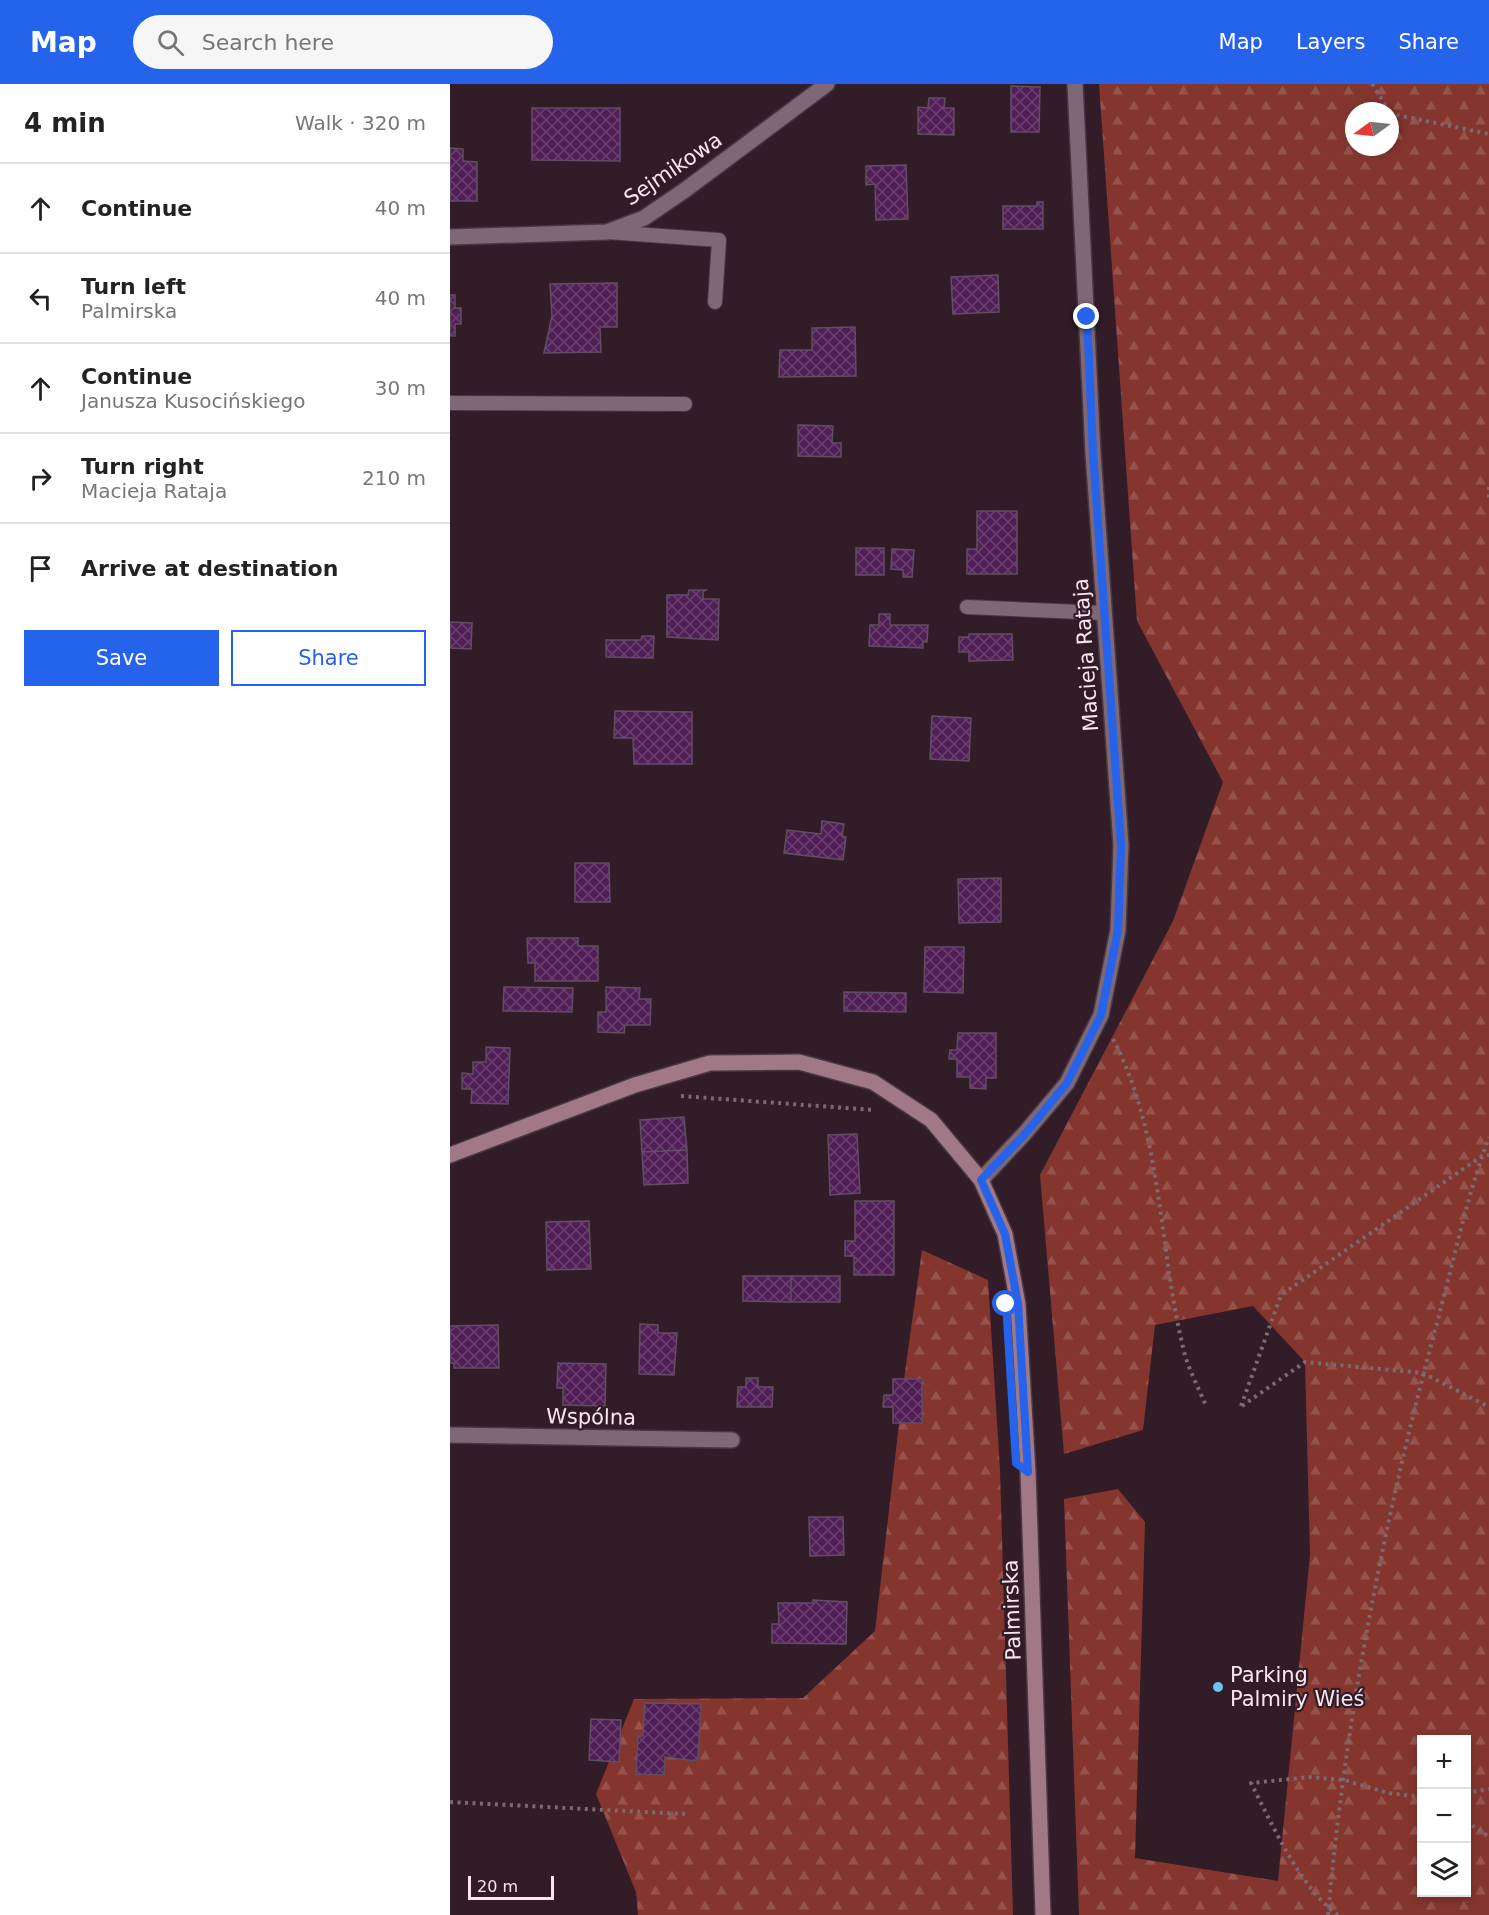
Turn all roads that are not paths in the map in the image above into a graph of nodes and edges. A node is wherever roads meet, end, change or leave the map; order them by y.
1 (827, 84) edge
2 (1075, 84) edge
3 (607, 232) junction
4 (450, 237) edge
5 (715, 302) dead end
6 (450, 403) edge
7 (685, 404) dead end
8 (967, 607) dead end
9 (1104, 613) junction
10 (450, 1155) edge
11 (981, 1180) junction
12 (450, 1435) edge
13 (732, 1440) dead end
14 (1043, 1915) edge

1 - 3 street, Sejmikowa
2 - 9 street, Macieja Rataja
3 - 4 street, Sejmikowa
3 - 5 lane
6 - 7 lane
8 - 9 lane
9 - 11 street, Macieja Rataja
10 - 11 street, Palmirska
11 - 14 street, Palmirska
12 - 13 street, Wspólna

